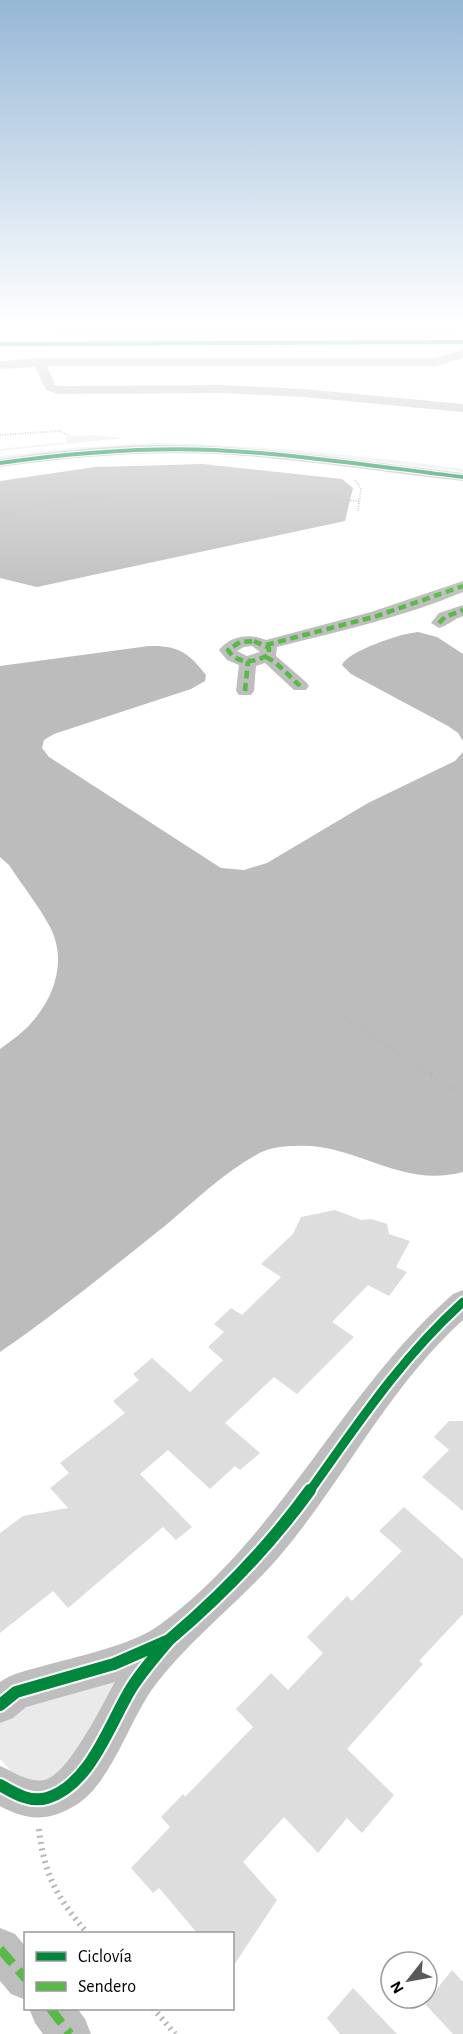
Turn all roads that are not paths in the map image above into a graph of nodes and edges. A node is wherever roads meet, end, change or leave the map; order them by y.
1 (0, 453) edge
2 (0, 463) edge
3 (463, 467) edge
4 (463, 477) edge
5 (463, 586) edge
6 (463, 610) edge
7 (439, 623) dead end
8 (266, 651) junction
9 (300, 686) dead end
10 (245, 691) dead end
11 (463, 1302) edge
12 (169, 1640) junction
13 (0, 1705) edge
14 (0, 1785) edge
15 (0, 1948) edge
16 (24, 1977) edge
17 (52, 2010) edge
18 (70, 2034) edge

1 - 3 street
2 - 4 street
5 - 8 street
6 - 7 street
8 - 9 street
8 - 10 street
11 - 12 street
12 - 13 street
12 - 14 street
15 - 16 street
17 - 18 street

